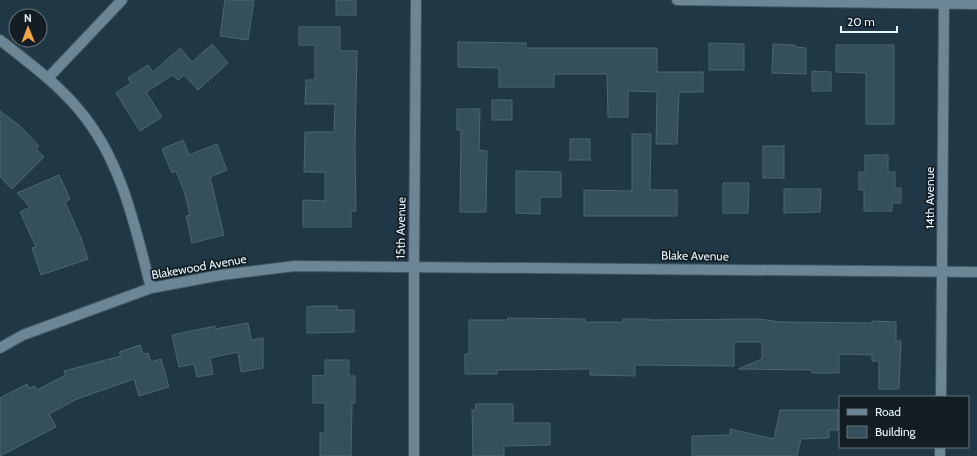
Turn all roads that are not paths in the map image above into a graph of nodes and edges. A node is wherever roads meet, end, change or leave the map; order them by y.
1 (122, 0) edge
2 (416, 0) edge
3 (677, 0) edge
4 (944, 2) edge
5 (977, 4) edge
6 (0, 40) edge
7 (48, 78) junction
8 (414, 266) junction
9 (942, 272) junction
10 (977, 272) edge
11 (151, 288) junction
12 (0, 348) edge
13 (941, 396) edge
14 (414, 456) edge

1 - 7 street
2 - 8 street, 15th Avenue
3 - 4 street
4 - 5 street
4 - 9 street, 14th Avenue
6 - 7 street
7 - 11 street
8 - 9 street, Blake Avenue
8 - 11 street, Blakewood Avenue
8 - 14 street, 15th Avenue
9 - 10 street, Blake Avenue
9 - 13 street, 14th Avenue
11 - 12 street, Blakewood Avenue

